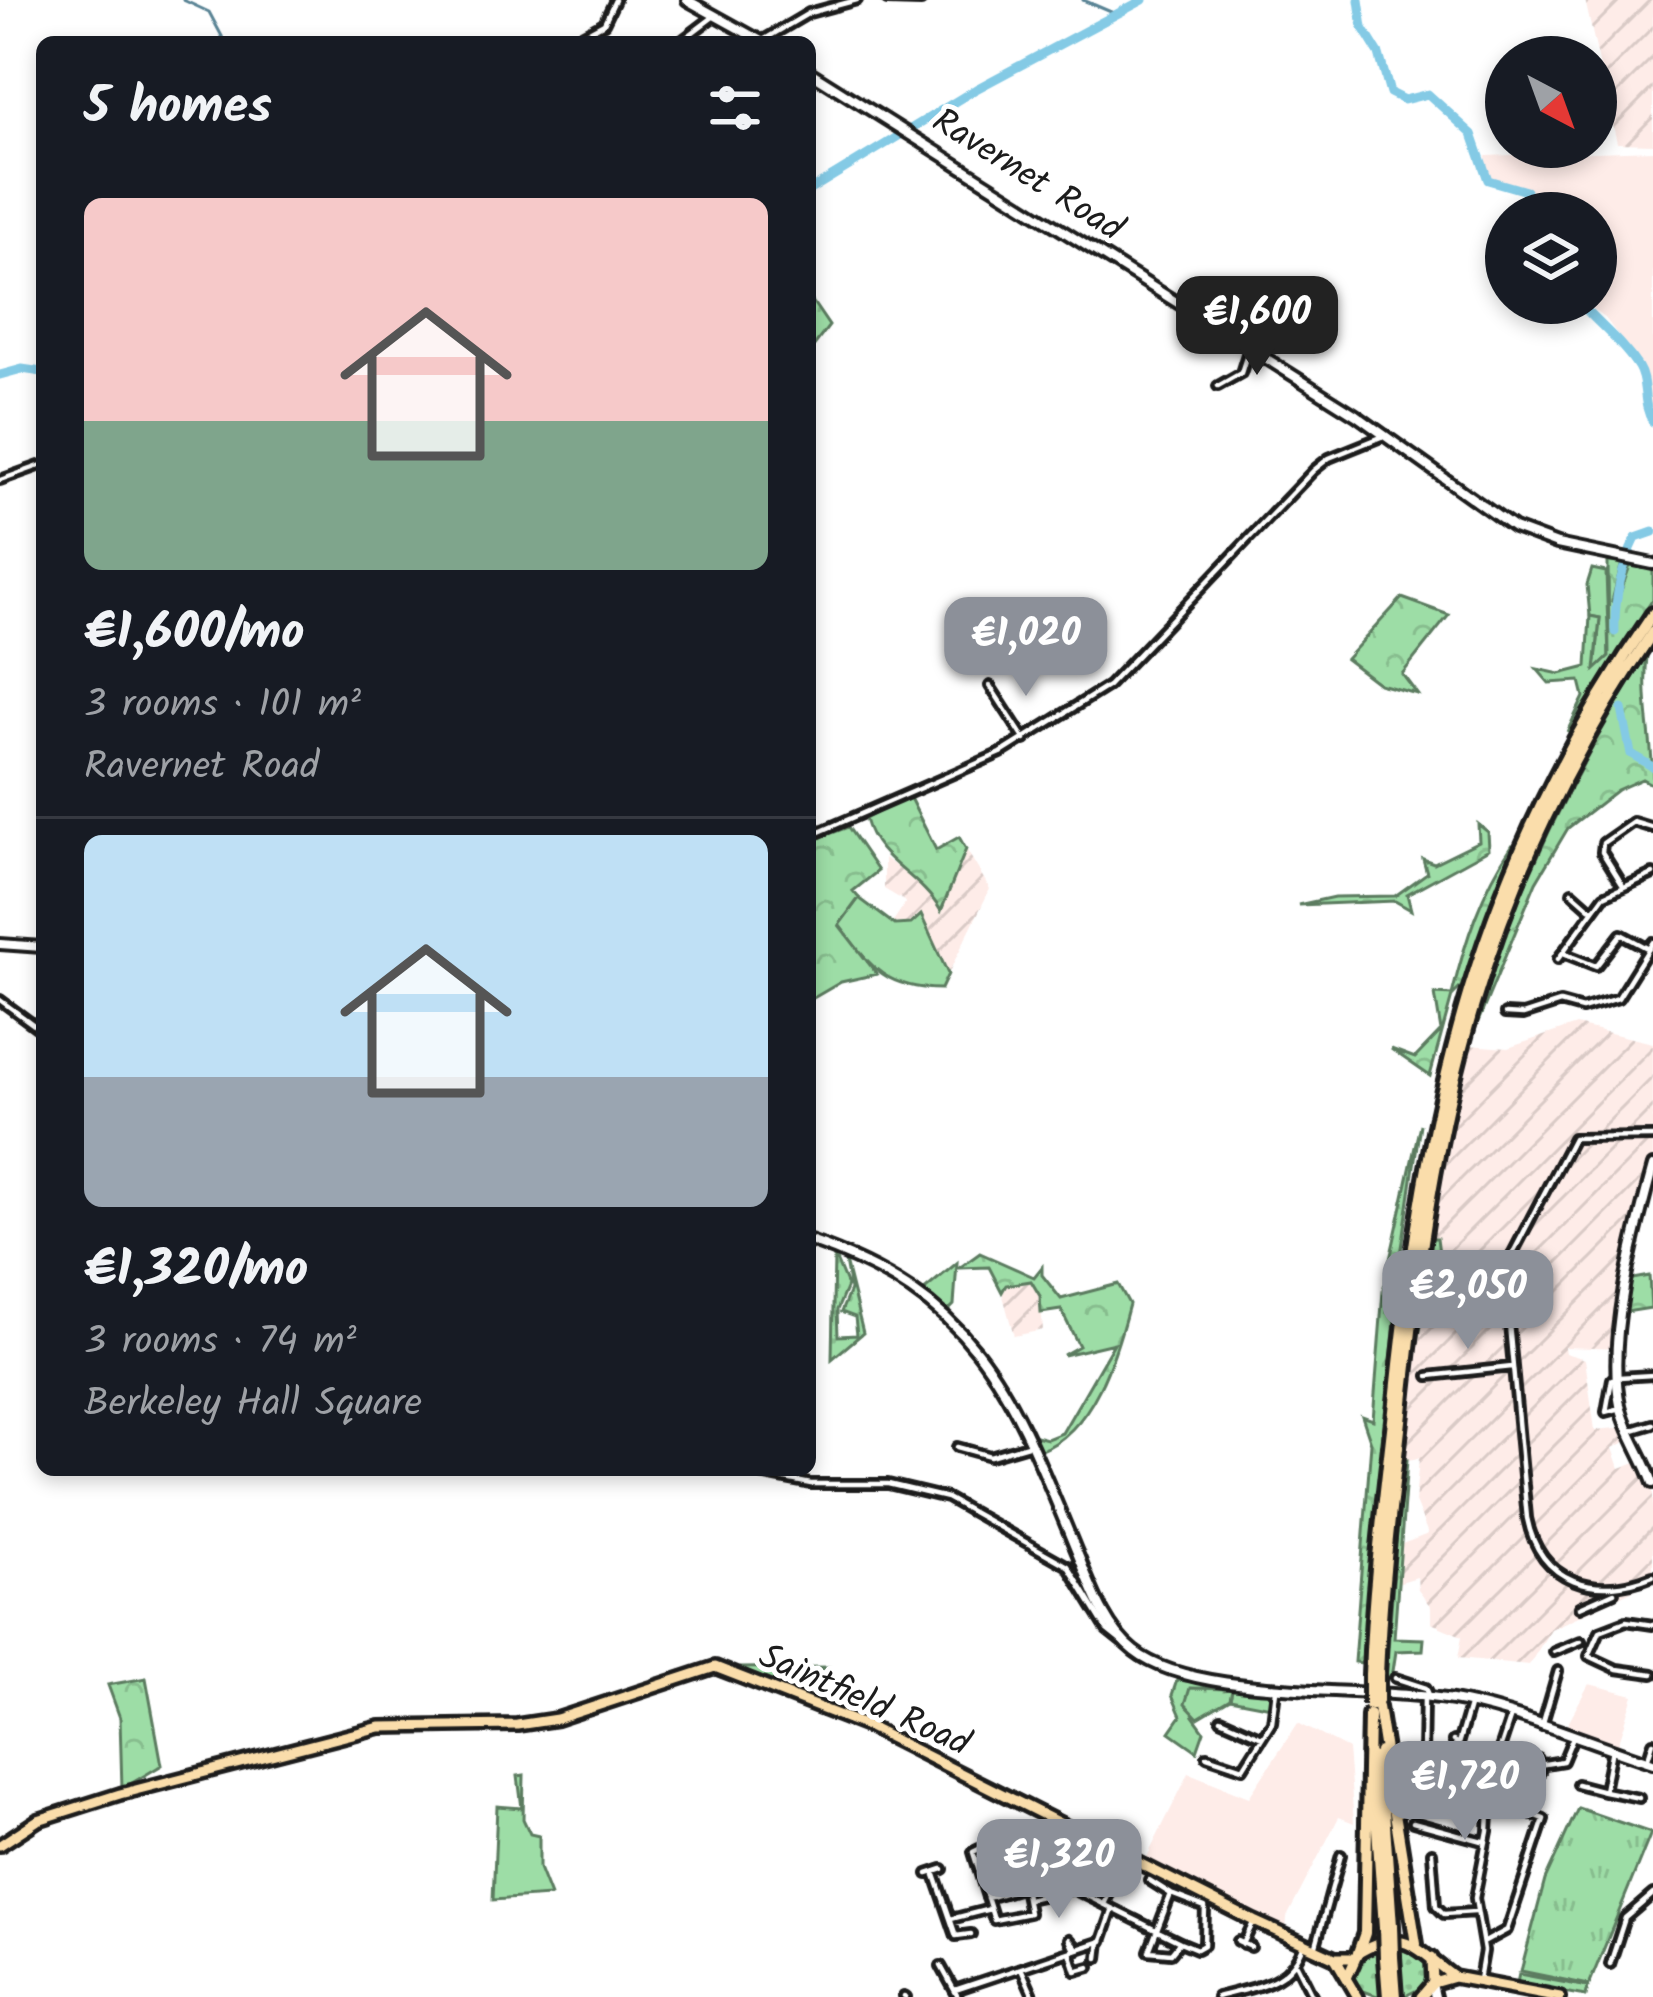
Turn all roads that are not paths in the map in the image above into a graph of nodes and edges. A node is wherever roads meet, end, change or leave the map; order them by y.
1 (615, 0) edge
2 (688, 0) edge
3 (857, 0) edge
4 (886, 0) edge
5 (921, 1) edge
6 (712, 7) edge
7 (580, 36) edge
8 (685, 36) edge
9 (754, 36) edge
10 (768, 36) edge
11 (816, 76) edge
12 (1249, 347) junction
13 (1218, 386) dead end
14 (1385, 435) junction
15 (36, 467) edge
16 (0, 480) edge
17 (1653, 564) edge
18 (1653, 614) edge
19 (1653, 632) edge
20 (990, 686) dead end
21 (1024, 740) junction
22 (1653, 828) edge
23 (816, 833) edge
24 (1653, 875) edge
25 (1622, 884) junction
26 (1572, 892) dead end
27 (1591, 909) junction
28 (0, 944) edge
29 (1651, 945) edge
30 (36, 946) edge
31 (0, 1000) edge
32 (1505, 1014) dead end
33 (36, 1026) edge
34 (1653, 1137) edge
35 (1653, 1166) edge
36 (1650, 1190) edge
37 (816, 1244) edge
38 (1512, 1367) junction
39 (1653, 1375) edge
40 (1429, 1376) dead end
41 (1612, 1382) junction
42 (1621, 1408) junction
43 (1653, 1424) edge
44 (1630, 1431) junction
45 (1031, 1444) junction
46 (957, 1447) dead end
47 (771, 1476) edge
48 (1653, 1483) edge
49 (1653, 1576) edge
50 (1585, 1584) junction
51 (1630, 1585) junction
52 (1653, 1625) edge
53 (1124, 1642) junction
54 (1554, 1652) dead end
55 (1589, 1656) junction
56 (1558, 1671) dead end
57 (1653, 1674) edge
58 (1374, 1676) junction
59 (1395, 1678) dead end
60 (1276, 1684) junction
61 (1427, 1697) junction
62 (1471, 1703) junction
63 (1374, 1707) junction
64 (1238, 1715) dead end
65 (1511, 1716) junction
66 (1222, 1719) dead end
67 (1235, 1724) junction
68 (1542, 1726) junction
69 (1262, 1737) junction
70 (1574, 1737) junction
71 (1453, 1742) dead end
72 (1653, 1742) edge
73 (1612, 1749) junction
74 (1207, 1756) dead end
75 (1423, 1757) dead end
76 (1650, 1762) edge
77 (1539, 1765) dead end
78 (1577, 1784) dead end
79 (1421, 1785) dead end
80 (1630, 1786) dead end
81 (1604, 1791) junction
82 (1629, 1798) junction
83 (1639, 1798) dead end
84 (1488, 1800) junction
85 (1413, 1822) dead end
86 (1038, 1843) dead end
87 (1486, 1843) junction
88 (0, 1845) edge
89 (1018, 1849) dead end
90 (974, 1850) dead end
91 (1432, 1852) dead end
92 (1126, 1859) junction
93 (1348, 1864) dead end
94 (943, 1869) dead end
95 (1149, 1880) dead end
96 (1024, 1887) junction
97 (1067, 1887) junction
98 (1171, 1894) junction
99 (1653, 1894) edge
100 (987, 1898) junction
101 (1028, 1899) junction
102 (1104, 1904) junction
103 (990, 1909) junction
104 (1113, 1909) junction
105 (1475, 1912) junction
106 (951, 1919) junction
107 (1254, 1921) junction
108 (1154, 1930) junction
109 (971, 1934) dead end
110 (1100, 1941) junction
111 (1180, 1942) junction
112 (1483, 1943) junction
113 (1244, 1944) dead end
114 (1416, 1944) junction
115 (1310, 1946) junction
116 (1074, 1950) junction
117 (1355, 1956) junction
118 (1098, 1958) dead end
119 (1334, 1958) junction
120 (1432, 1958) junction
121 (1610, 1964) dead end
122 (1297, 1965) junction
123 (1021, 1966) junction
124 (1090, 1967) dead end
125 (945, 1969) dead end
126 (1452, 1977) junction
127 (1347, 1978) junction
128 (1478, 1982) junction
129 (1434, 1989) edge
130 (1392, 1993) edge
131 (1514, 1993) edge
132 (956, 1994) edge
133 (1029, 1994) edge
134 (1217, 1997) edge
135 (1312, 1997) edge
136 (1358, 1997) edge
137 (1421, 1997) edge
138 (1560, 1997) edge

1 - 7 street
2 - 6 street
3 - 10 street
4 - 5 street
6 - 8 street
6 - 9 street
11 - 12 street, Ravernet Road
12 - 13 street
12 - 14 street, Ravernet Road
14 - 17 street, Ravernet Road
14 - 21 street
15 - 16 street
18 - 58 highway
19 - 58 highway
20 - 21 street
21 - 23 street
22 - 25 street
24 - 25 street
25 - 27 street
26 - 27 street
27 - 29 street
28 - 30 street
29 - 32 street
31 - 33 street
34 - 38 street
35 - 36 street
36 - 41 street
37 - 45 street
38 - 40 street
38 - 50 street
39 - 41 street
41 - 42 street
41 - 42 street
42 - 44 street
43 - 44 street
44 - 48 street
45 - 46 street
45 - 53 street
47 - 53 street
49 - 51 street
50 - 51 street
50 - 51 street
52 - 55 street
53 - 60 street
54 - 55 street
55 - 57 street
56 - 68 street
58 - 63 highway, bridge
59 - 61 street
60 - 61 street
60 - 69 street
61 - 62 street
61 - 75 street
62 - 65 street
62 - 71 street
63 - 114 highway
63 - 117 highway
63 - 130 highway, bridge
64 - 67 street
65 - 68 street
65 - 84 street
66 - 67 street
67 - 69 street
68 - 70 street
69 - 74 street
70 - 73 street
70 - 77 street
72 - 76 street
73 - 76 street
73 - 81 street
78 - 81 street
79 - 84 street
80 - 82 street
81 - 82 street
82 - 83 street
84 - 87 street
84 - 112 street
85 - 87 street
86 - 97 street
87 - 105 street
88 - 92 main road, Saintfield Road
89 - 96 street
90 - 100 street
91 - 105 street
92 - 102 street
92 - 107 main road, Saintfield Road
93 - 115 street
94 - 106 street
95 - 98 street
96 - 100 street
96 - 101 street
97 - 101 street
97 - 102 street
98 - 108 street
98 - 111 street
99 - 121 street
100 - 103 street
101 - 103 street
102 - 104 street
103 - 106 street
104 - 108 street
104 - 110 street
105 - 112 street
106 - 109 street
107 - 113 street
107 - 115 main road, Saintfield Road
108 - 111 street
108 - 111 street
110 - 116 street
110 - 118 street
112 - 128 street
114 - 117 main road, Saintfield Road
114 - 120 main road
115 - 119 main road, Saintfield Road
115 - 122 street
116 - 123 street
116 - 124 street
117 - 119 main road, Saintfield Road
117 - 127 main road
119 - 127 main road, Saintfield Road
120 - 126 main road
120 - 129 main road
122 - 134 street
122 - 135 street
123 - 132 street
123 - 133 street
125 - 132 street
126 - 128 main road
126 - 129 main road
127 - 136 main road, Saintfield Road
128 - 131 main road
129 - 137 main road
131 - 138 main road

